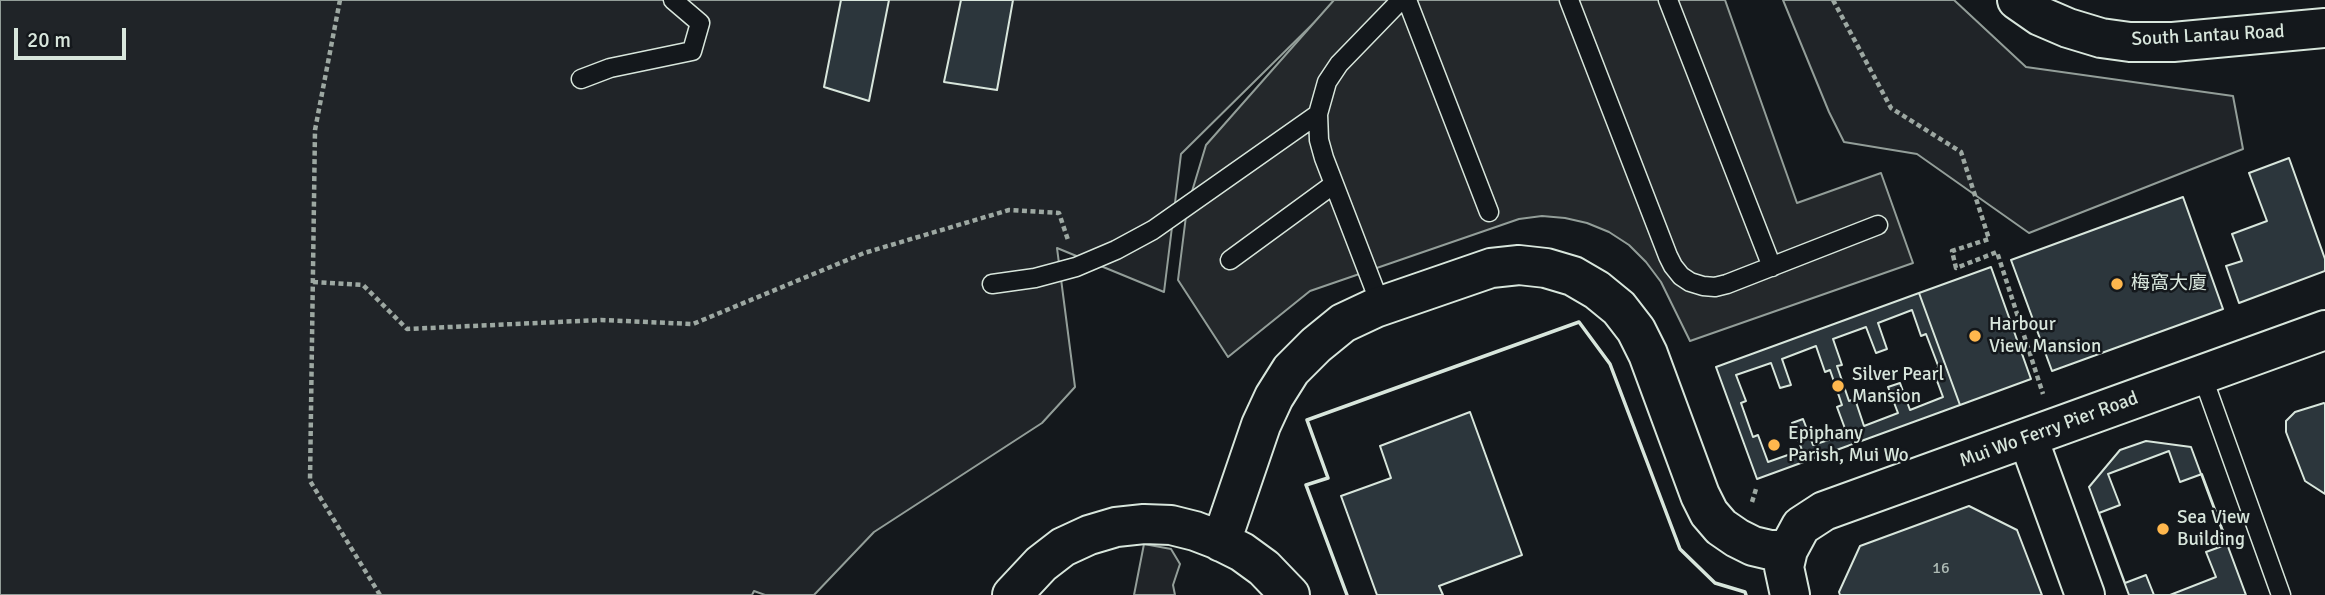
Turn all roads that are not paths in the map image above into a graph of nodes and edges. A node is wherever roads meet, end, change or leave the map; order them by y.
1 (673, 0) edge
2 (1401, 0) edge
3 (1407, 0) edge
4 (1569, 0) edge
5 (1668, 0) edge
6 (2017, 0) edge
7 (2325, 28) edge
8 (581, 79) dead end
9 (1318, 114) junction
10 (1334, 184) junction
11 (1489, 212) dead end
12 (1878, 225) dead end
13 (1230, 260) dead end
14 (1772, 267) junction
15 (992, 284) dead end
16 (1381, 306) junction
17 (2325, 330) edge
18 (2202, 374) junction
19 (2028, 438) junction
20 (1221, 542) junction
21 (1788, 550) junction
22 (1012, 595) edge
23 (1290, 595) edge
24 (1790, 595) edge
25 (2085, 595) edge
26 (2281, 595) edge

1 - 8 lane
2 - 9 lane
3 - 11 lane
4 - 14 lane
5 - 14 lane
6 - 7 street, South Lantau Road
9 - 10 lane
9 - 15 lane
10 - 13 lane
10 - 16 lane
12 - 14 lane
16 - 20 street
16 - 21 street
17 - 18 street, Mui Wo Ferry Pier Road
18 - 19 street, Mui Wo Ferry Pier Road
18 - 26 lane
19 - 21 street, Mui Wo Ferry Pier Road
19 - 25 street
20 - 22 street
20 - 23 street
21 - 24 street

